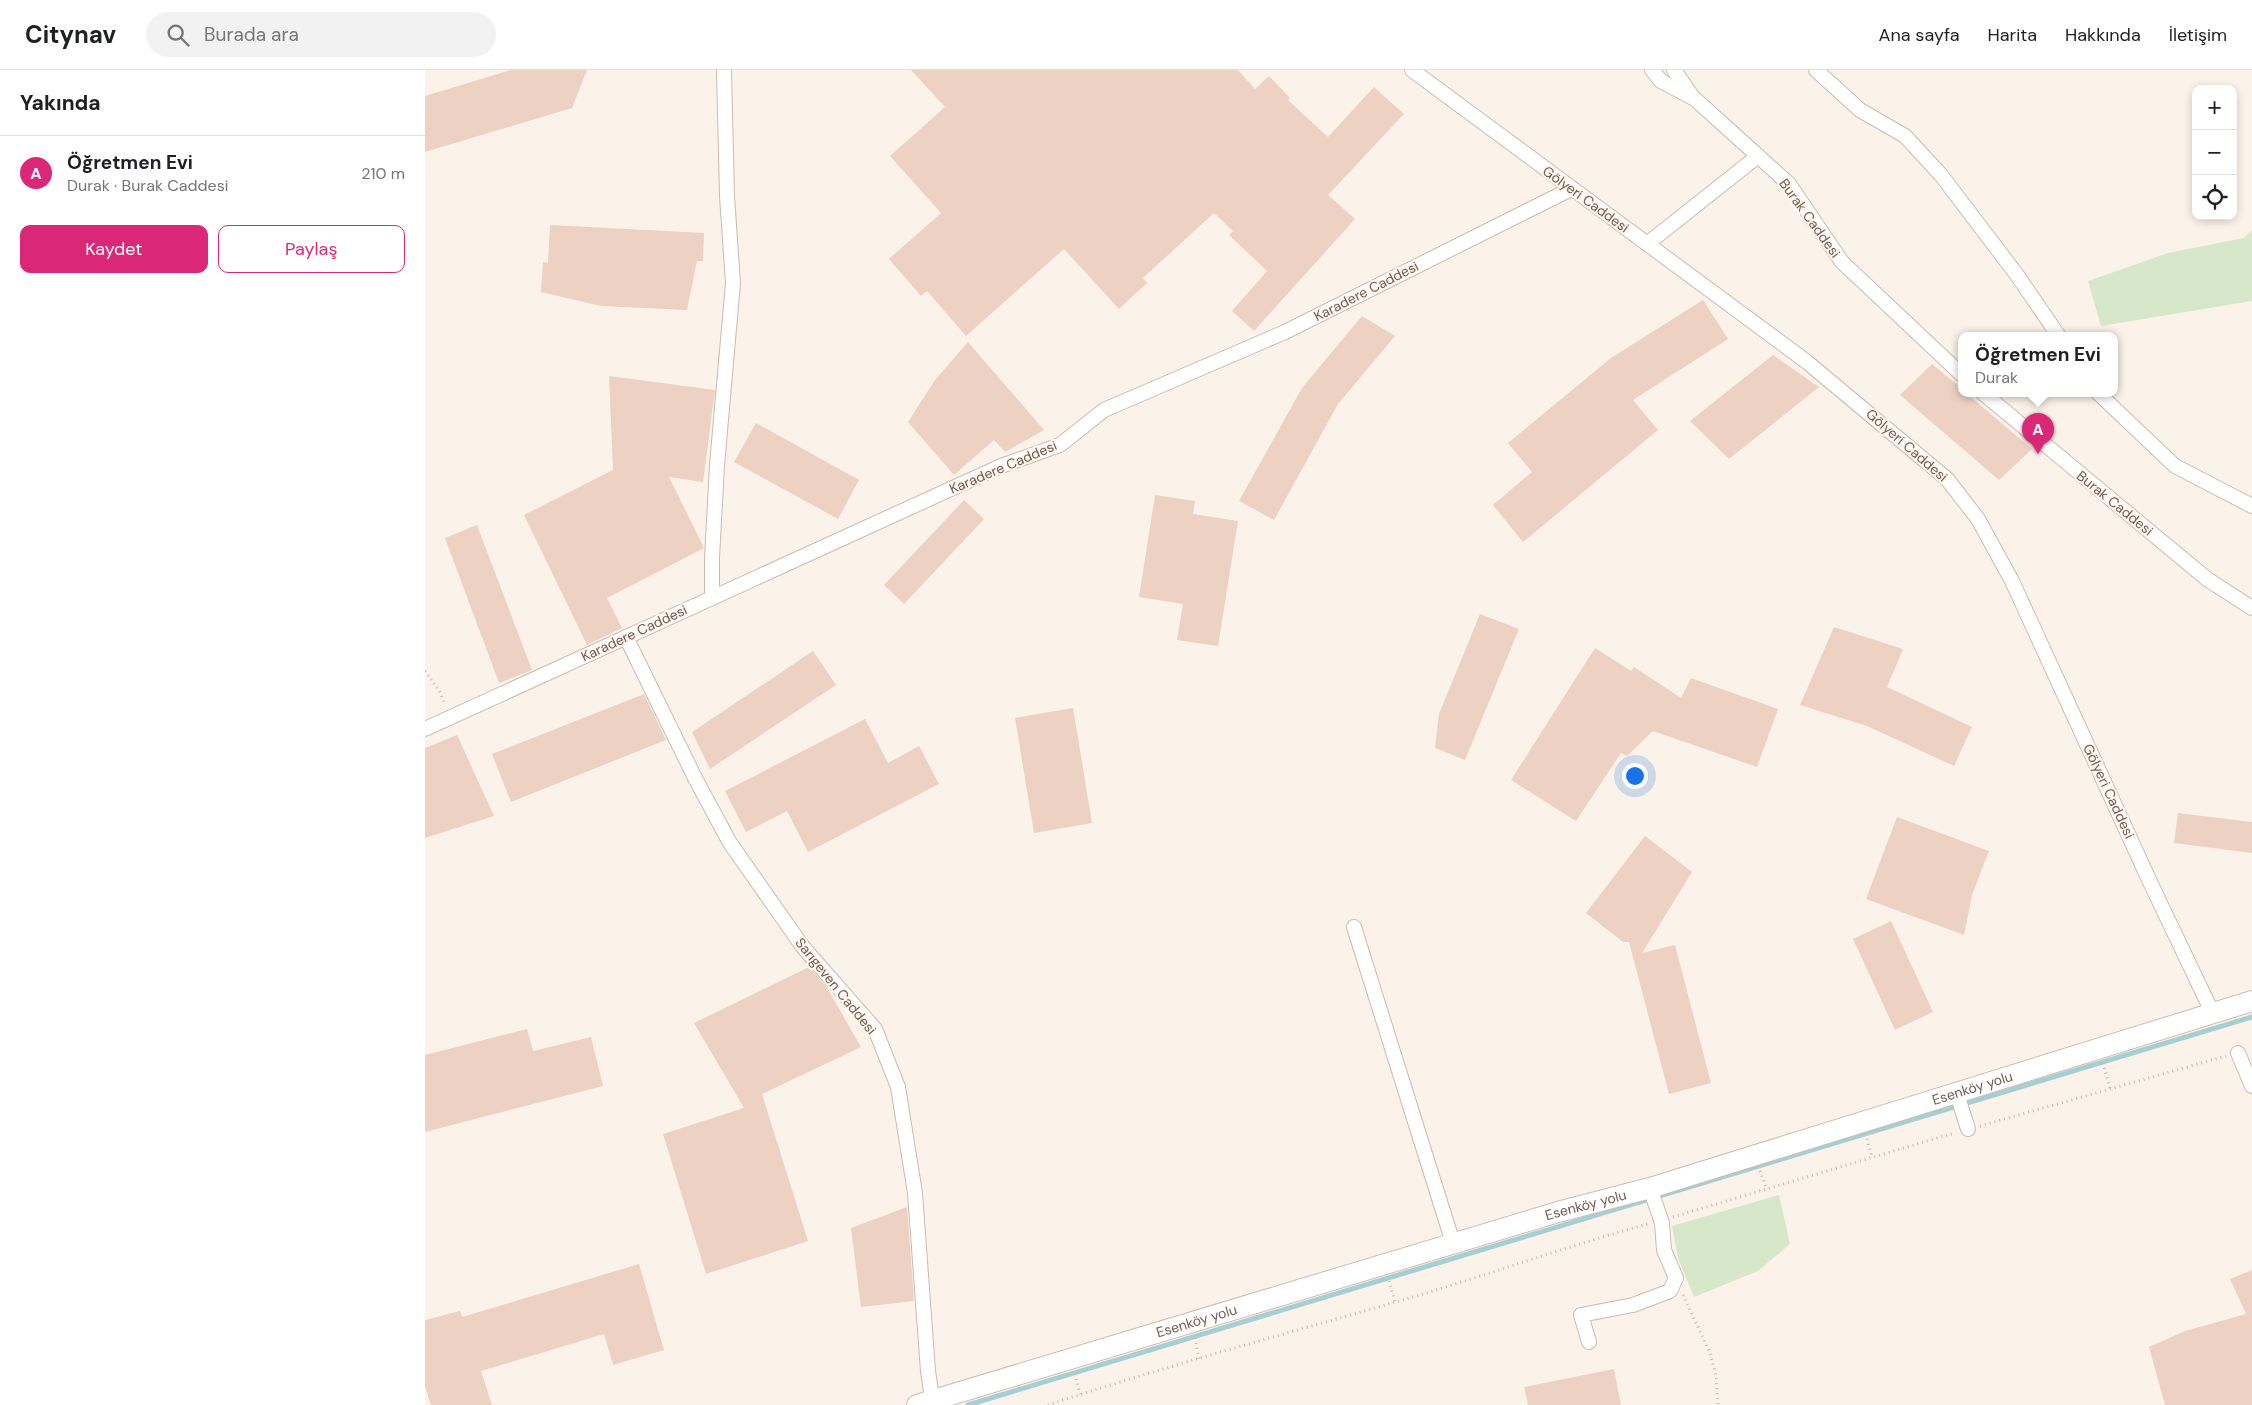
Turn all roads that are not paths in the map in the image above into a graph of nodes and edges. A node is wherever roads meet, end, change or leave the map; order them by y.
1 (724, 70) edge
2 (1412, 70) edge
3 (1652, 70) edge
4 (1674, 70) edge
5 (1816, 70) edge
6 (1695, 98) junction
7 (1758, 156) junction
8 (1571, 189) junction
9 (1647, 244) junction
10 (2056, 332) edge
11 (1958, 371) edge
12 (1988, 397) edge
13 (2102, 397) edge
14 (2252, 506) edge
15 (712, 598) junction
16 (2252, 608) edge
17 (625, 637) junction
18 (425, 729) edge
19 (1354, 927) dead end
20 (2252, 1001) edge
21 (2213, 1014) junction
22 (2237, 1053) dead end
23 (2252, 1086) edge
24 (1958, 1096) junction
25 (1968, 1129) dead end
26 (1652, 1195) junction
27 (1453, 1243) junction
28 (1589, 1342) dead end
29 (927, 1404) edge

1 - 15 street
2 - 8 street, Gölyeri Caddesi
3 - 6 street, Burak Caddesi
4 - 6 street
5 - 10 street
6 - 7 street, Burak Caddesi
7 - 9 street
7 - 11 street, Burak Caddesi
8 - 9 street, Gölyeri Caddesi
8 - 15 street, Karadere Caddesi
9 - 21 street, Gölyeri Caddesi
12 - 16 street, Burak Caddesi
13 - 14 street
15 - 17 street, Karadere Caddesi
17 - 18 street, Karadere Caddesi
17 - 29 street, Sarıgeven Caddesi
19 - 27 street
20 - 21 street, Esenköy yolu
21 - 24 street, Esenköy yolu
22 - 23 street
24 - 25 street
24 - 26 street, Esenköy yolu
26 - 27 street, Esenköy yolu
26 - 28 street
27 - 29 street, Esenköy yolu

